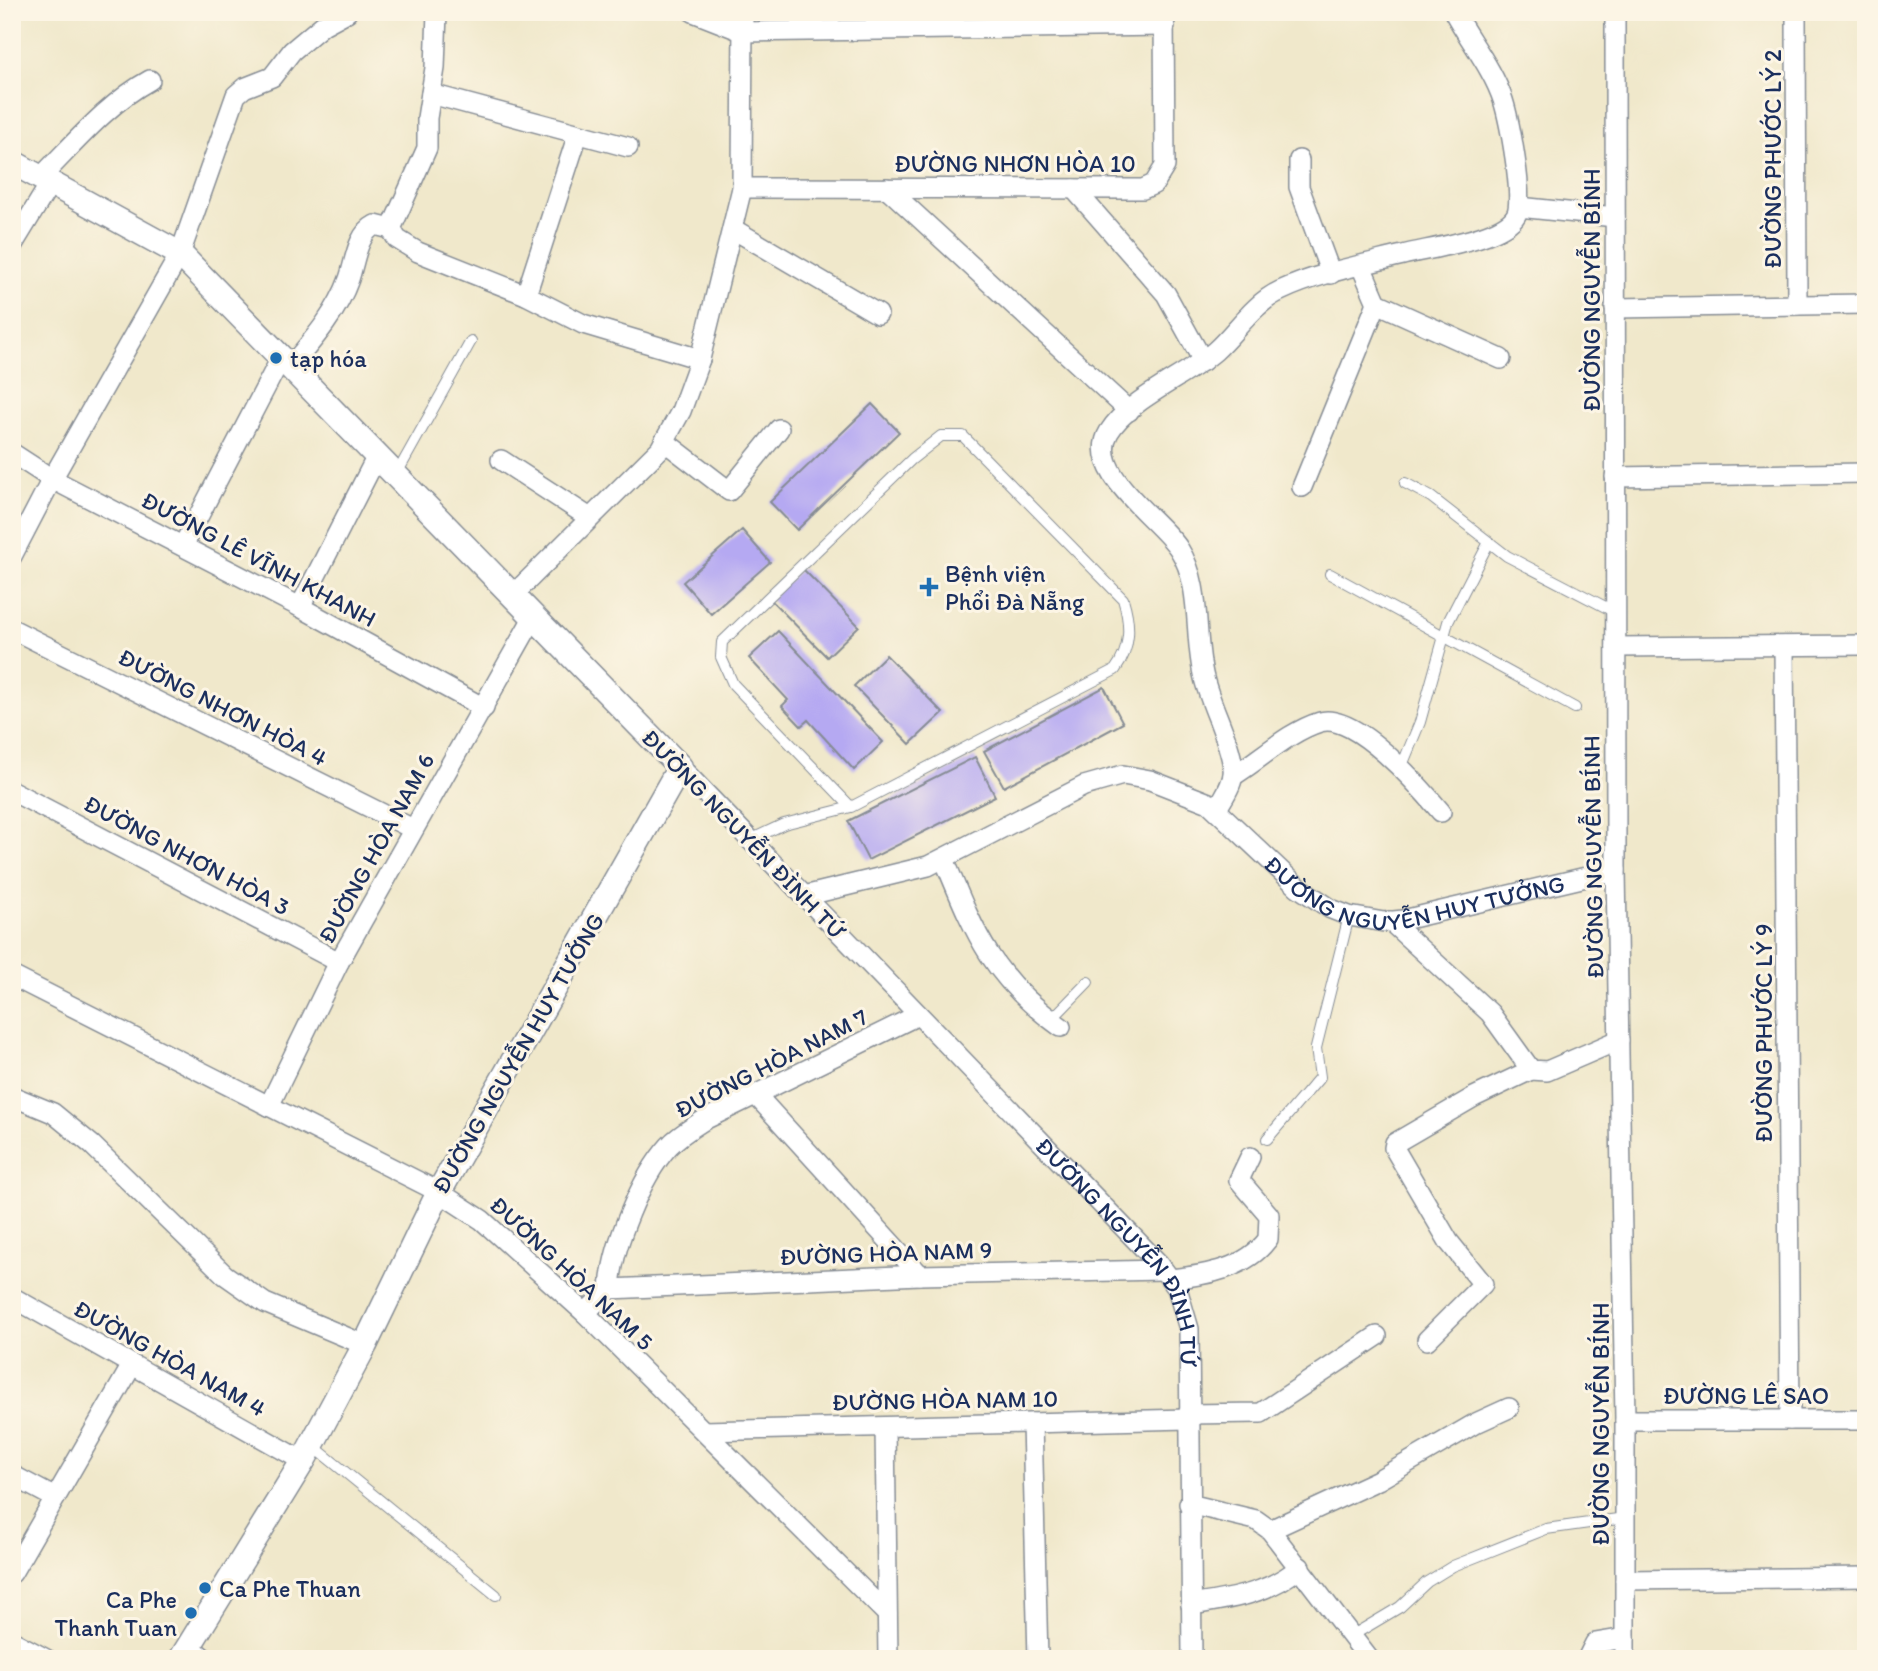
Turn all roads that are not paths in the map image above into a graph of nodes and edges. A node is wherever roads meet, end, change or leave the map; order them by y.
1 (347, 12) edge
2 (437, 12) edge
3 (693, 12) edge
4 (1454, 12) edge
5 (1615, 12) edge
6 (1796, 12) edge
7 (1165, 19) edge
8 (1008, 21) edge
9 (744, 22) edge
10 (149, 80) dead end
11 (431, 94) junction
12 (578, 134) junction
13 (628, 147) dead end
14 (1299, 160) dead end
15 (12, 162) edge
16 (46, 180) junction
17 (743, 188) junction
18 (887, 188) junction
19 (1074, 189) junction
20 (1519, 207) junction
21 (1615, 217) junction
22 (391, 229) junction
23 (733, 229) junction
24 (12, 246) edge
25 (180, 254) junction
26 (1361, 266) junction
27 (1331, 274) junction
28 (527, 295) junction
29 (1377, 303) junction
30 (1866, 304) edge
31 (1797, 305) junction
32 (1615, 308) junction
33 (878, 314) dead end
34 (471, 341) dead end
35 (700, 359) junction
36 (1501, 359) dead end
37 (1203, 360) junction
38 (286, 362) junction
39 (1129, 411) junction
40 (779, 429) dead end
41 (664, 441) junction
42 (12, 453) edge
43 (377, 456) junction
44 (501, 460) dead end
45 (1866, 473) edge
46 (396, 476) junction
47 (1615, 477) junction
48 (52, 479) junction
49 (1405, 484) dead end
50 (1302, 487) dead end
51 (590, 518) junction
52 (1488, 544) junction
53 (183, 546) junction
54 (12, 556) edge
55 (1330, 574) dead end
56 (512, 596) junction
57 (300, 607) junction
58 (1616, 612) junction
59 (533, 618) junction
60 (12, 629) edge
61 (1443, 637) junction
62 (1866, 645) edge
63 (1784, 646) junction
64 (1616, 647) junction
65 (484, 708) junction
66 (1575, 708) dead end
67 (680, 767) junction
68 (1401, 769) junction
69 (1233, 776) junction
70 (12, 791) edge
71 (850, 807) junction
72 (1217, 809) junction
73 (1441, 812) dead end
74 (413, 829) junction
75 (750, 840) junction
76 (944, 859) junction
77 (1616, 870) junction
78 (804, 896) junction
79 (1349, 916) junction
80 (1390, 921) junction
81 (339, 962) junction
82 (12, 976) edge
83 (1088, 982) dead end
84 (918, 1015) junction
85 (1056, 1023) joint
86 (1619, 1040) junction
87 (1531, 1070) junction
88 (756, 1095) junction
89 (12, 1096) edge
90 (269, 1106) junction
91 (1267, 1139) dead end
92 (1250, 1157) dead end
93 (439, 1192) junction
94 (920, 1275) junction
95 (1167, 1275) junction
96 (611, 1289) junction
97 (12, 1297) edge
98 (585, 1314) junction
99 (1377, 1336) dead end
100 (1427, 1340) dead end
101 (365, 1345) junction
102 (132, 1365) junction
103 (1509, 1408) dead end
104 (1188, 1416) junction
105 (1625, 1420) junction
106 (1790, 1420) junction
107 (1866, 1420) edge
108 (1032, 1423) junction
109 (885, 1427) junction
110 (704, 1431) junction
111 (307, 1453) junction
112 (12, 1475) edge
113 (55, 1498) junction
114 (1189, 1504) junction
115 (1625, 1518) junction
116 (1270, 1530) junction
117 (1300, 1567) junction
118 (12, 1573) edge
119 (1866, 1577) edge
120 (1625, 1580) junction
121 (496, 1595) dead end
122 (1191, 1605) junction
123 (887, 1614) junction
124 (1353, 1635) junction
125 (1625, 1638) junction
126 (12, 1641) edge
127 (192, 1655) edge
128 (46, 1659) edge
129 (888, 1659) edge
130 (1038, 1659) edge
131 (1192, 1659) edge
132 (1369, 1659) edge
133 (1587, 1659) edge
134 (1625, 1659) edge

1 - 25 street
2 - 11 street
3 - 9 street
4 - 20 street
5 - 21 street, ĐƯỜNG NGUYỄN BÍNH
6 - 31 street, ĐƯỜNG PHƯỚC LÝ 2
7 - 8 street
7 - 19 street, ĐƯỜNG NHƠN HÒA 10
8 - 9 street
9 - 17 street
10 - 16 street
11 - 12 street
11 - 22 street
12 - 13 street
12 - 28 street
14 - 27 street
15 - 16 street, ĐƯỜNG NGUYỄN ĐÌNH TỨ
16 - 24 street
16 - 25 street, ĐƯỜNG NGUYỄN ĐÌNH TỨ
17 - 18 street, ĐƯỜNG NHƠN HÒA 10
17 - 23 street
18 - 19 street, ĐƯỜNG NHƠN HÒA 10
18 - 39 street
19 - 37 street
20 - 21 street
20 - 26 street
21 - 32 street, ĐƯỜNG NGUYỄN BÍNH
22 - 28 street
22 - 38 street
23 - 33 street
23 - 35 street
25 - 38 street, ĐƯỜNG NGUYỄN ĐÌNH TỨ
25 - 48 street
26 - 27 street
26 - 29 street
27 - 37 street
28 - 35 street
29 - 36 street
29 - 50 street
30 - 31 street
31 - 32 street
32 - 47 street, ĐƯỜNG NGUYỄN BÍNH
34 - 46 lane
35 - 41 street
37 - 39 street
38 - 43 street, ĐƯỜNG NGUYỄN ĐÌNH TỨ
38 - 53 street
39 - 69 street
40 - 41 street
41 - 51 street
42 - 48 street, ĐƯỜNG LÊ VĨNH KHANH
43 - 46 street, ĐƯỜNG NGUYỄN ĐÌNH TỨ
43 - 57 street
44 - 51 street
45 - 47 street
46 - 56 street, ĐƯỜNG NGUYỄN ĐÌNH TỨ
47 - 58 street, ĐƯỜNG NGUYỄN BÍNH
48 - 53 street, ĐƯỜNG LÊ VĨNH KHANH
48 - 54 street
49 - 52 lane
51 - 56 street
52 - 58 lane
52 - 61 lane
53 - 57 street, ĐƯỜNG LÊ VĨNH KHANH
55 - 61 lane
56 - 59 street, ĐƯỜNG NGUYỄN ĐÌNH TỨ
57 - 65 street, ĐƯỜNG LÊ VĨNH KHANH
58 - 64 street, ĐƯỜNG NGUYỄN BÍNH
59 - 65 street, ĐƯỜNG HÒA NAM 6
59 - 67 street, ĐƯỜNG NGUYỄN ĐÌNH TỨ
60 - 74 street, ĐƯỜNG NHƠN HÒA 4
61 - 66 lane
61 - 68 lane
62 - 63 street
63 - 64 street
63 - 106 street, ĐƯỜNG PHƯỚC LÝ 9
64 - 77 street, ĐƯỜNG NGUYỄN BÍNH
65 - 74 street, ĐƯỜNG HÒA NAM 6
67 - 75 street, ĐƯỜNG NGUYỄN ĐÌNH TỨ
67 - 93 street, ĐƯỜNG NGUYỄN HUY TƯỞNG
68 - 69 street
68 - 73 street
69 - 72 street
70 - 81 street, ĐƯỜNG NHƠN HÒA 3
71 - 71 lane
71 - 75 lane
72 - 76 street, ĐƯỜNG NGUYỄN HUY TƯỞNG
72 - 79 street, ĐƯỜNG NGUYỄN HUY TƯỞNG
74 - 81 street, ĐƯỜNG HÒA NAM 6
75 - 78 street, ĐƯỜNG NGUYỄN ĐÌNH TỨ
76 - 78 street, ĐƯỜNG NGUYỄN HUY TƯỞNG
76 - 85 street
77 - 80 street, ĐƯỜNG NGUYỄN HUY TƯỞNG
77 - 86 street, ĐƯỜNG NGUYỄN BÍNH
78 - 84 street, ĐƯỜNG NGUYỄN ĐÌNH TỨ
79 - 80 street, ĐƯỜNG NGUYỄN HUY TƯỞNG
79 - 91 lane
80 - 87 street
81 - 90 street, ĐƯỜNG HÒA NAM 6
82 - 90 street, ĐƯỜNG HÒA NAM 5
83 - 85 lane
84 - 88 street, ĐƯỜNG HÒA NAM 7
84 - 95 street, ĐƯỜNG NGUYỄN ĐÌNH TỨ
86 - 87 street
86 - 105 street, ĐƯỜNG NGUYỄN BÍNH
87 - 100 street
88 - 94 street
88 - 96 street, ĐƯỜNG HÒA NAM 7
89 - 101 street
90 - 93 street, ĐƯỜNG HÒA NAM 5
92 - 95 street, ĐƯỜNG HÒA NAM 9
93 - 98 street, ĐƯỜNG HÒA NAM 5
93 - 101 street, ĐƯỜNG NGUYỄN HUY TƯỞNG
94 - 95 street, ĐƯỜNG HÒA NAM 9
94 - 96 street, ĐƯỜNG HÒA NAM 9
95 - 104 street, ĐƯỜNG NGUYỄN ĐÌNH TỨ
96 - 98 street
97 - 102 street, ĐƯỜNG HÒA NAM 4
98 - 110 street, ĐƯỜNG HÒA NAM 5
99 - 104 street, ĐƯỜNG HÒA NAM 10
101 - 111 street, ĐƯỜNG NGUYỄN HUY TƯỞNG
102 - 111 street, ĐƯỜNG HÒA NAM 4
102 - 113 street
103 - 116 street
104 - 108 street, ĐƯỜNG HÒA NAM 10
104 - 114 street, ĐƯỜNG NGUYỄN ĐÌNH TỨ
105 - 106 street, ĐƯỜNG LÊ SAO
105 - 115 street, ĐƯỜNG NGUYỄN BÍNH
106 - 107 street, ĐƯỜNG LÊ SAO
108 - 109 street, ĐƯỜNG HÒA NAM 10
108 - 130 street
109 - 110 street, ĐƯỜNG HÒA NAM 10
109 - 123 street
110 - 123 street, ĐƯỜNG HÒA NAM 5
111 - 121 lane
111 - 127 street, ĐƯỜNG NGUYỄN HUY TƯỞNG
112 - 113 street
113 - 118 street
114 - 116 street
114 - 122 street, ĐƯỜNG NGUYỄN ĐÌNH TỨ
115 - 120 street, ĐƯỜNG NGUYỄN BÍNH
115 - 124 lane
116 - 117 street
117 - 122 street
117 - 124 street
119 - 120 street
120 - 125 street, ĐƯỜNG NGUYỄN BÍNH
122 - 131 street, ĐƯỜNG NGUYỄN ĐÌNH TỨ
123 - 129 street
124 - 132 street
125 - 133 street
125 - 134 street, ĐƯỜNG NGUYỄN BÍNH
126 - 128 street

